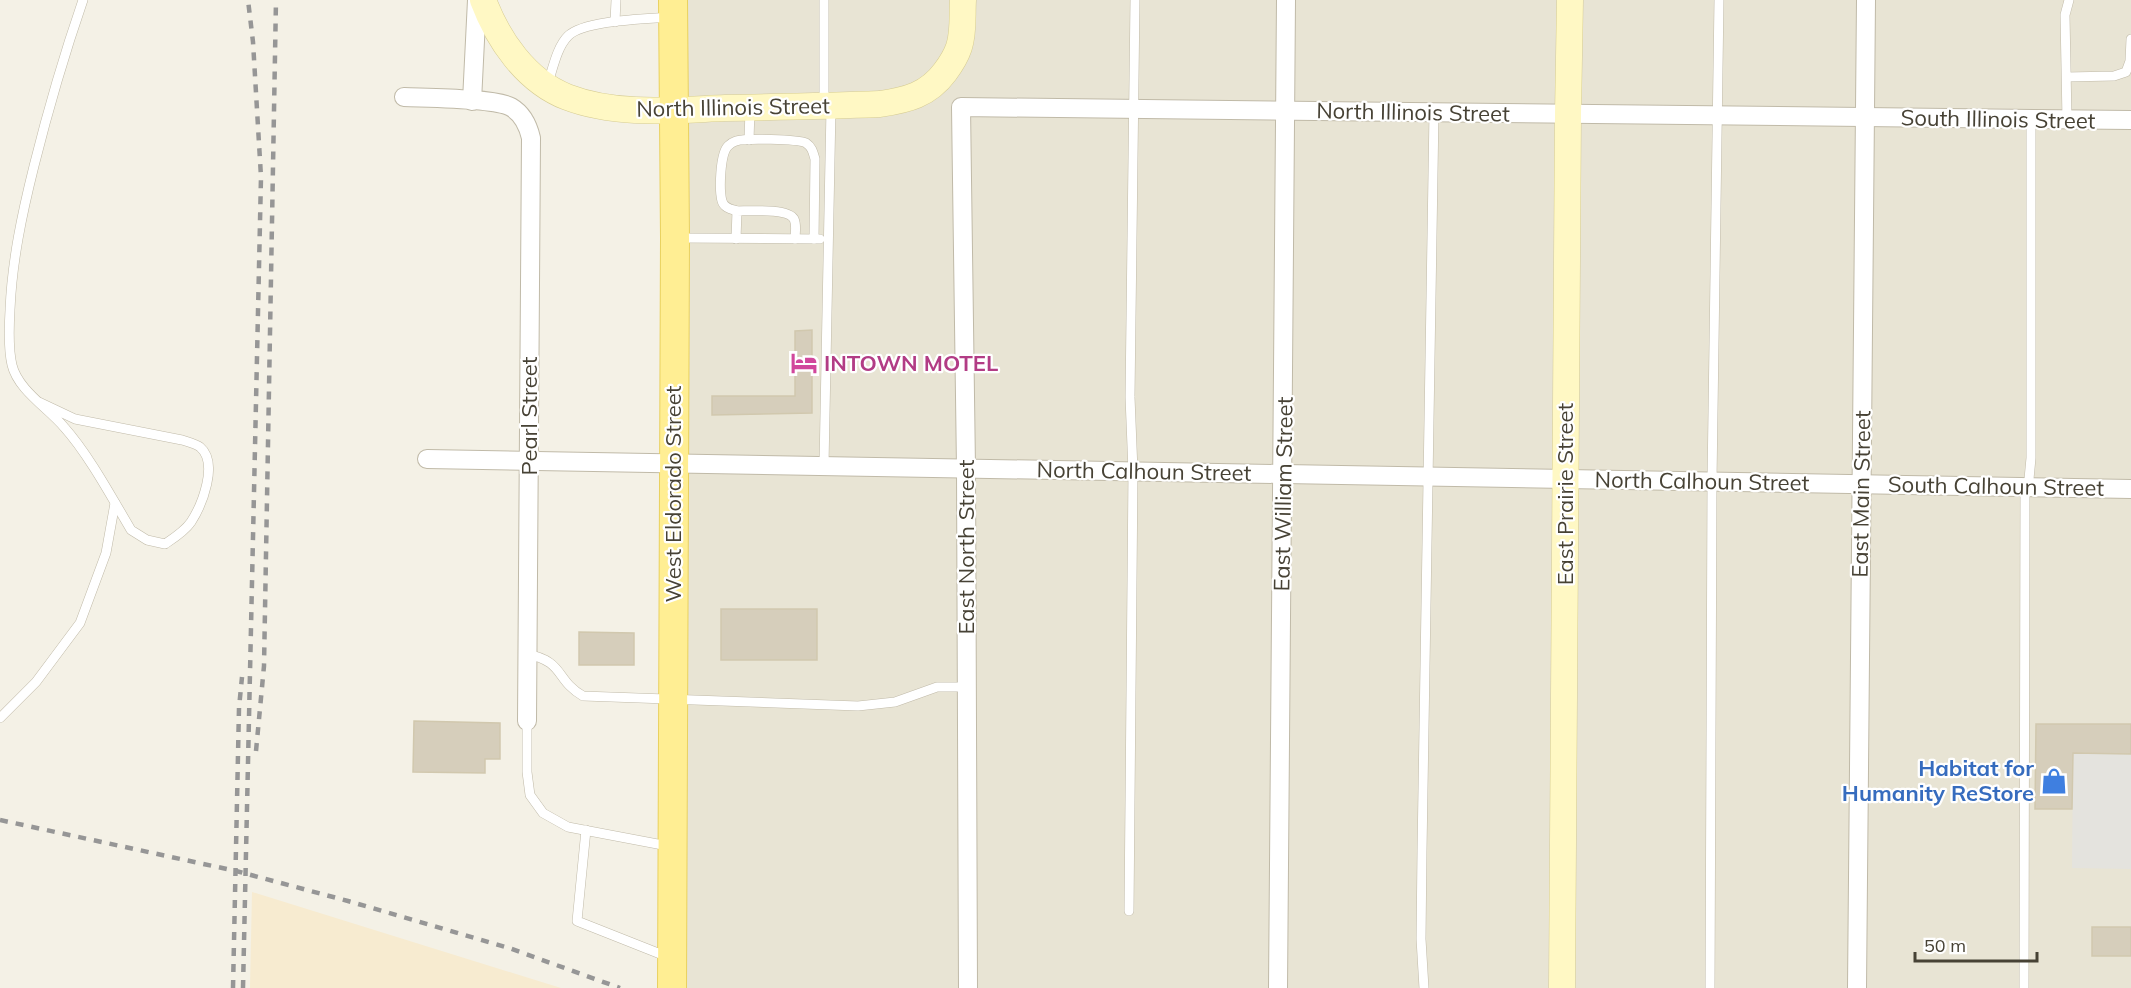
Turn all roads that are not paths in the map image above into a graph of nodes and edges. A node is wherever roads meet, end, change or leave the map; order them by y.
1 (83, 0) edge
2 (477, 0) edge
3 (483, 0) edge
4 (616, 0) edge
5 (824, 0) edge
6 (963, 0) edge
7 (1135, 0) edge
8 (1286, 0) edge
9 (1570, 0) edge
10 (1719, 0) edge
11 (1866, 0) edge
12 (2069, 0) edge
13 (673, 8) edge
14 (615, 22) junction
15 (2131, 39) edge
16 (2067, 77) junction
17 (547, 86) junction
18 (404, 97) dead end
19 (472, 101) junction
20 (827, 106) junction
21 (961, 107) joint
22 (750, 108) junction
23 (1133, 109) junction
24 (673, 110) junction
25 (1286, 111) junction
26 (1434, 112) junction
27 (1568, 114) junction
28 (1719, 116) junction
29 (1864, 117) junction
30 (2031, 119) junction
31 (2067, 120) junction
32 (2131, 120) edge
33 (749, 140) junction
34 (737, 211) junction
35 (675, 238) junction
36 (736, 239) junction
37 (795, 239) junction
38 (814, 239) junction
39 (828, 239) junction
40 (39, 402) junction
41 (427, 459) dead end
42 (529, 460) junction
43 (674, 463) junction
44 (824, 465) junction
45 (966, 468) junction
46 (1132, 471) junction
47 (1283, 474) junction
48 (1428, 476) junction
49 (1566, 479) junction
50 (1712, 481) junction
51 (1862, 484) junction
52 (2025, 487) junction
53 (2131, 489) edge
54 (115, 503) junction
55 (526, 654) junction
56 (967, 687) junction
57 (672, 700) junction
58 (0, 718) edge
59 (527, 721) joint
60 (586, 830) junction
61 (673, 848) junction
62 (1129, 911) dead end
63 (672, 958) junction
64 (672, 988) edge
65 (968, 988) edge
66 (1278, 988) edge
67 (1424, 988) edge
68 (1562, 988) edge
69 (1710, 988) edge
70 (1857, 988) edge
71 (2024, 988) edge

1 - 40 lane
2 - 19 street
3 - 17 street, North Illinois Street
4 - 14 lane
5 - 20 lane
6 - 20 street, North Illinois Street
7 - 23 lane
8 - 25 street, East William Street
9 - 27 street, East Prairie Street
10 - 28 lane
11 - 29 street, East Main Street
12 - 16 lane
13 - 14 lane
13 - 24 main road, West Eldorado Street
14 - 17 lane
15 - 16 lane
16 - 31 lane
17 - 24 street, North Illinois Street
18 - 19 street
19 - 42 street, Pearl Street
20 - 22 street, North Illinois Street
20 - 39 lane
21 - 23 street, North Illinois Street
21 - 45 street, East North Street
22 - 24 street, North Illinois Street
22 - 33 lane
23 - 25 street, North Illinois Street
23 - 46 lane
24 - 35 main road, West Eldorado Street
25 - 26 street, North Illinois Street
25 - 47 street, East William Street
26 - 27 street, North Illinois Street
26 - 48 lane
27 - 28 street, North Illinois Street
27 - 49 street, East Prairie Street
28 - 29 street, North Illinois Street
28 - 50 lane
29 - 30 street, South Illinois Street
29 - 51 street, East Main Street
30 - 31 street, South Illinois Street
30 - 52 lane
31 - 32 street, South Illinois Street
33 - 34 lane
33 - 38 lane
34 - 36 lane
34 - 37 lane
35 - 36 lane
35 - 43 main road, West Eldorado Street
36 - 37 lane
37 - 38 lane
38 - 39 lane
39 - 44 lane
40 - 54 lane
40 - 54 lane
41 - 42 street, North Calhoun Street
42 - 43 street, North Calhoun Street
42 - 55 street, Pearl Street
43 - 44 street, North Calhoun Street
43 - 57 main road, West Eldorado Street
44 - 45 street, North Calhoun Street
45 - 46 street, North Calhoun Street
45 - 56 street, East North Street
46 - 47 street, North Calhoun Street
46 - 62 lane
47 - 48 street, North Calhoun Street
47 - 66 street, East William Street
48 - 49 street, North Calhoun Street
48 - 67 lane
49 - 50 street, North Calhoun Street
49 - 68 street, East Prairie Street
50 - 51 street, North Calhoun Street
50 - 69 lane
51 - 52 street, South Calhoun Street
51 - 70 street, East Main Street
52 - 53 street, South Calhoun Street
52 - 71 lane
54 - 58 lane
55 - 57 lane
55 - 59 street, Pearl Street
56 - 57 lane
56 - 65 street, East North Street
57 - 61 main road, West Eldorado Street
59 - 60 lane
60 - 61 lane
60 - 63 lane
61 - 63 main road, West Eldorado Street
63 - 64 main road, West Eldorado Street

